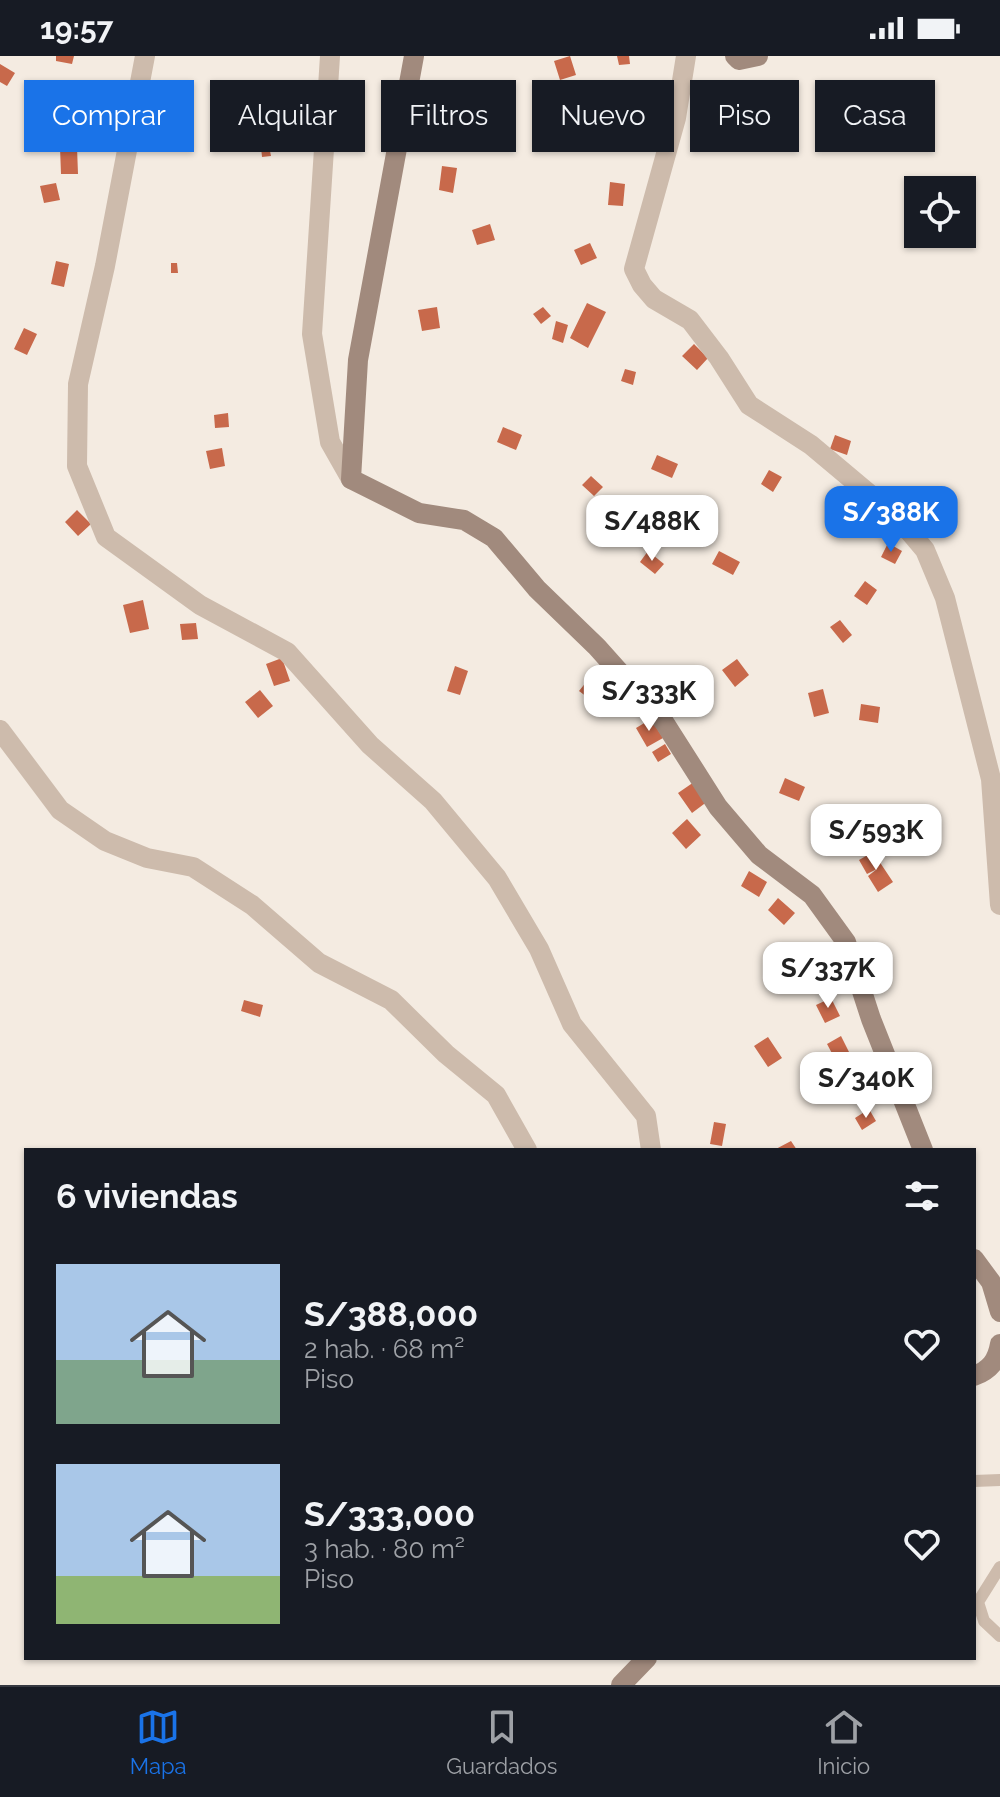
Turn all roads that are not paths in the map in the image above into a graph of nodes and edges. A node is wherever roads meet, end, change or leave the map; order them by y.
1 (145, 56) edge
2 (330, 56) edge
3 (414, 56) edge
4 (686, 56) edge
5 (735, 56) edge
6 (758, 56) edge
7 (351, 479) junction
8 (0, 730) edge
9 (1000, 905) edge
10 (526, 1148) edge
11 (651, 1148) edge
12 (922, 1148) edge
13 (976, 1262) edge
14 (1000, 1312) edge
15 (1000, 1344) edge
16 (976, 1375) edge
17 (1000, 1480) edge
18 (976, 1481) edge
19 (1000, 1567) edge
20 (1000, 1636) edge
21 (645, 1660) edge
22 (621, 1685) edge

1 - 11 street
2 - 7 street
3 - 7 main road
4 - 9 street
5 - 6 main road
7 - 12 main road
8 - 10 street
13 - 14 main road
15 - 16 main road
17 - 18 lane
19 - 20 lane
21 - 22 main road

